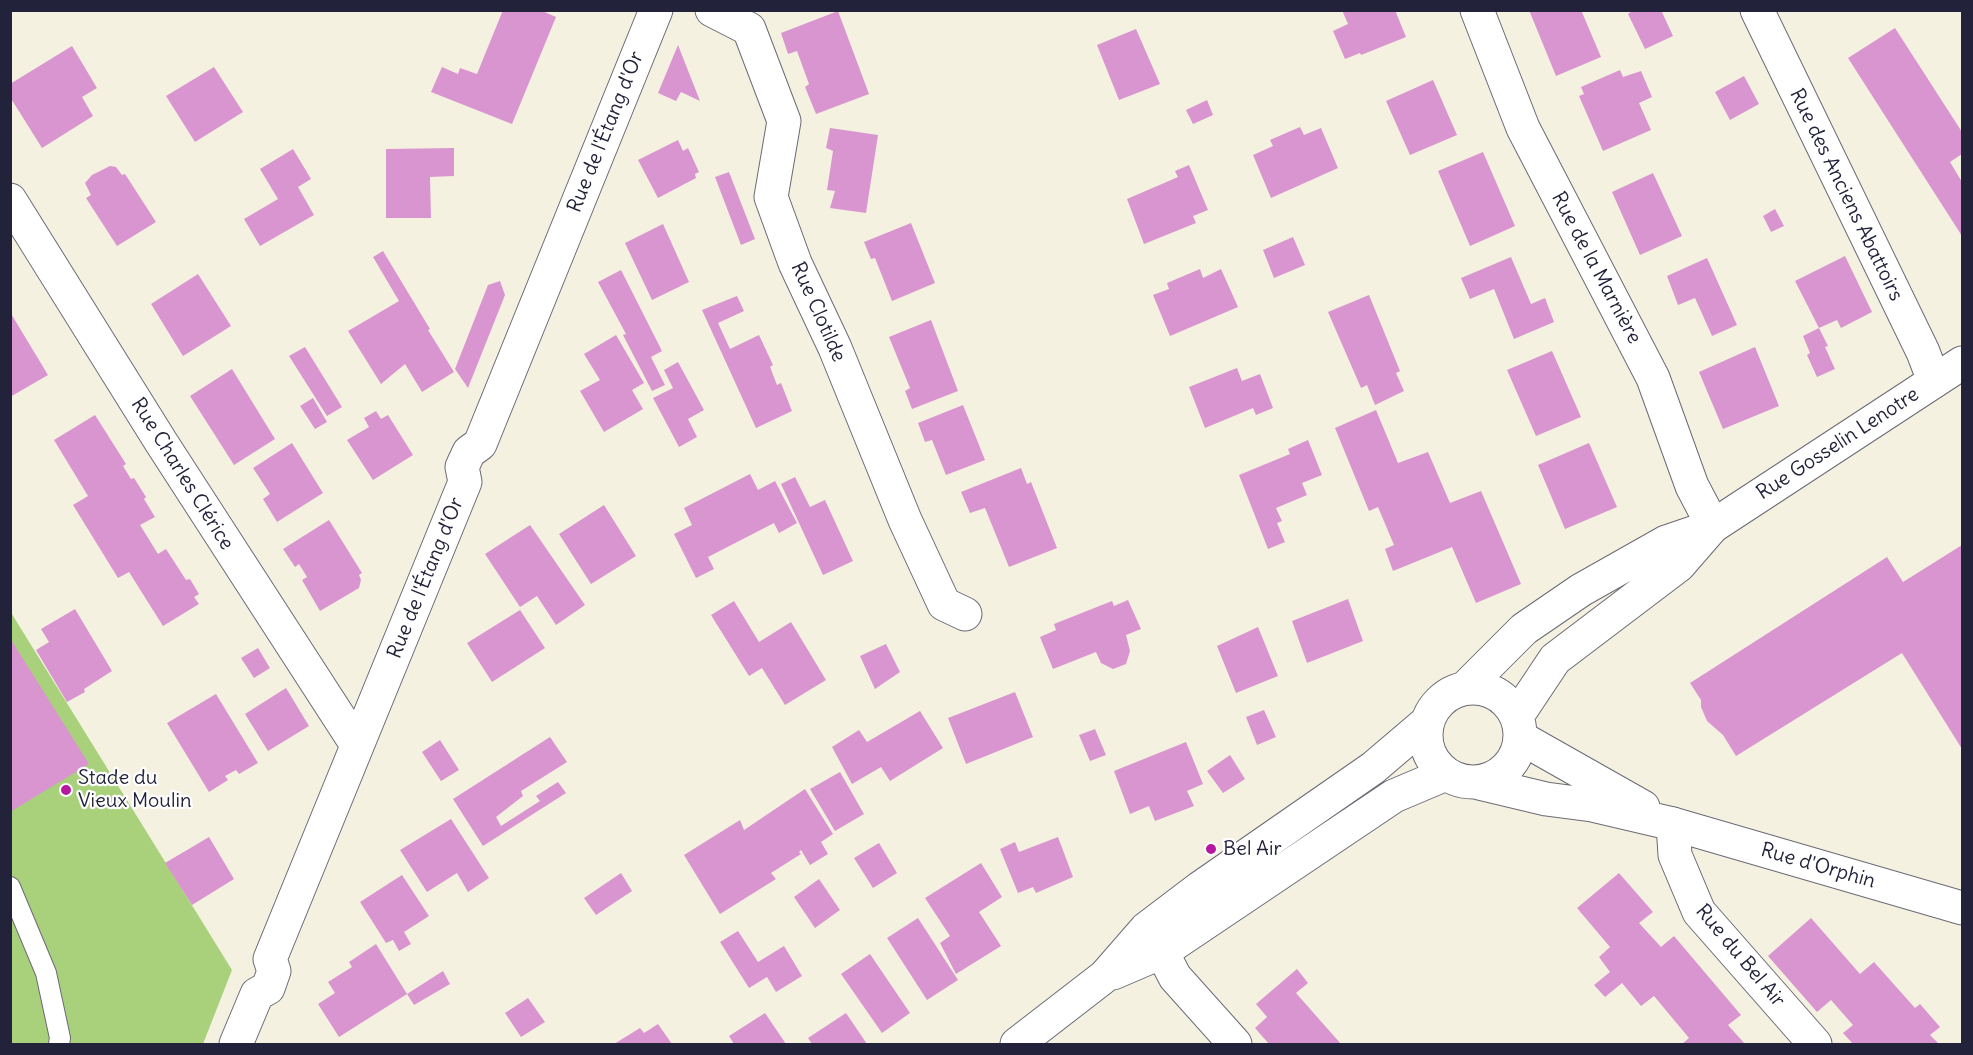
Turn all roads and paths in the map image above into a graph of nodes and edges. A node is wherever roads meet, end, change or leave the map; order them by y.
1 (656, 10) edge
2 (712, 10) edge
3 (1477, 10) edge
4 (1757, 10) edge
5 (10, 200) edge
6 (1962, 363) edge
7 (1934, 381) junction
8 (1713, 526) junction
9 (965, 614) dead end
10 (1465, 688) junction
11 (1427, 722) junction
12 (1519, 727) junction
13 (357, 745) junction
14 (1446, 774) junction
15 (1479, 783) junction
16 (1673, 824) junction
17 (10, 887) edge
18 (1200, 888) junction
19 (1962, 908) edge
20 (1162, 952) junction
21 (1106, 976) junction
22 (59, 1044) edge
23 (236, 1044) edge
24 (1017, 1044) edge
25 (1234, 1044) edge
26 (1815, 1044) edge

1 - 13 street, Rue de l'Étang d'Or
2 - 9 street, Rue Clotilde
3 - 8 street, Rue de la Marnière
4 - 7 street, Rue des Anciens Abattoirs
5 - 13 street, Rue Charles Clérice
6 - 7 street, Rue Gosselin Lenotre
7 - 8 street, Rue Gosselin Lenotre
8 - 10 street, Rue Gosselin Lenotre
8 - 12 street, Rue Gosselin Lenotre
10 - 11 street
10 - 12 street
11 - 14 street
11 - 18 street
12 - 15 street
12 - 16 street, Rue d'Orphin
13 - 23 street, Rue de l'Étang d'Or
14 - 15 street
14 - 20 street
15 - 16 street, Rue d'Orphin
16 - 19 street, Rue d'Orphin
16 - 26 street, Rue du Bel Air
17 - 22 lane
18 - 20 street
18 - 21 street
20 - 21 street
20 - 25 street
21 - 24 street

